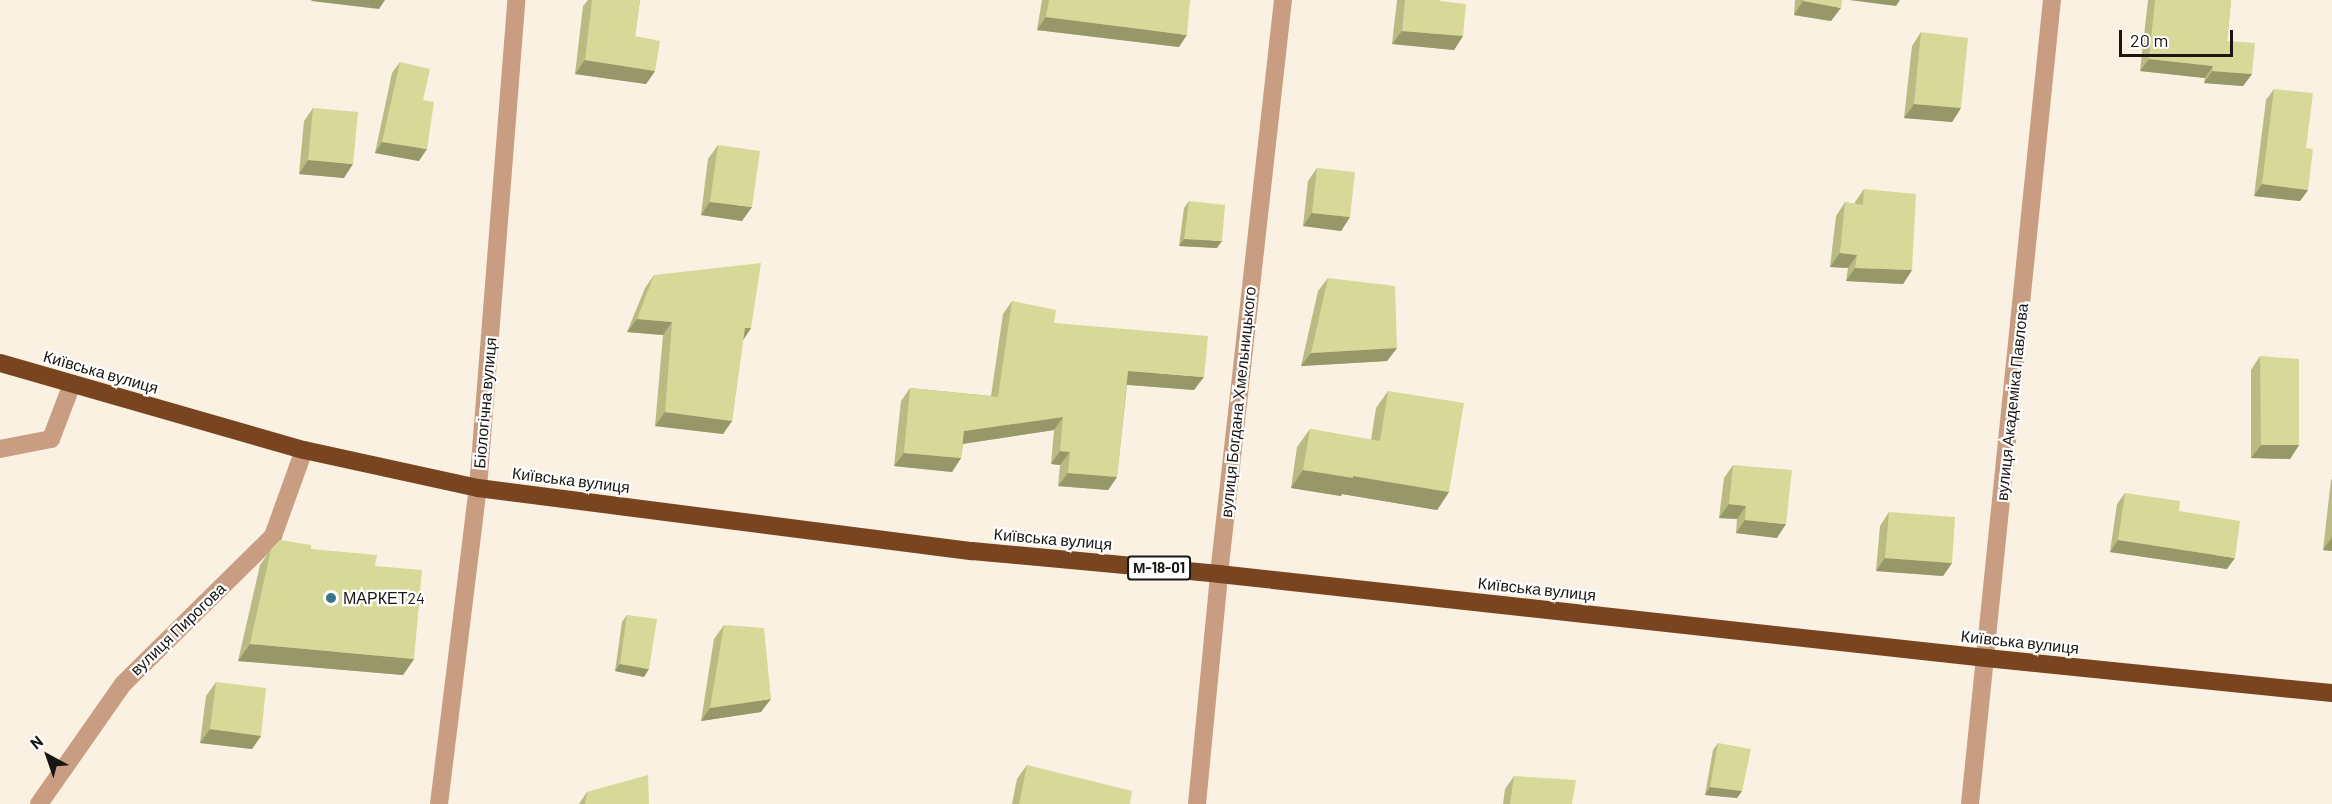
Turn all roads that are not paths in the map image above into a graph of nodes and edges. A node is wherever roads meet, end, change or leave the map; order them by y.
1 (516, 0) edge
2 (1282, 0) edge
3 (2052, 0) edge
4 (0, 363) edge
5 (72, 384) junction
6 (0, 449) edge
7 (304, 450) junction
8 (478, 488) junction
9 (1219, 574) junction
10 (1986, 658) junction
11 (2332, 693) edge
12 (39, 804) edge
13 (439, 804) edge
14 (1197, 804) edge
15 (1970, 804) edge

1 - 8 street, Біологічна вулиця
2 - 9 street, вулиця Богдана Хмельницького
3 - 10 street, вулиця Академіка Павлова
4 - 5 highway, Київська вулиця / М-18-01
5 - 6 street
5 - 7 highway, Київська вулиця / М-18-01
7 - 8 highway, Київська вулиця / М-18-01
7 - 12 street, вулиця Пирогова
8 - 9 highway, Київська вулиця / М-18-01
8 - 13 street, Біологічна вулиця
9 - 10 highway, Київська вулиця / М-18-01
9 - 14 street, вулиця Богдана Хмельницького
10 - 11 highway, Київська вулиця / М-18-01
10 - 15 street, вулиця Академіка Павлова

